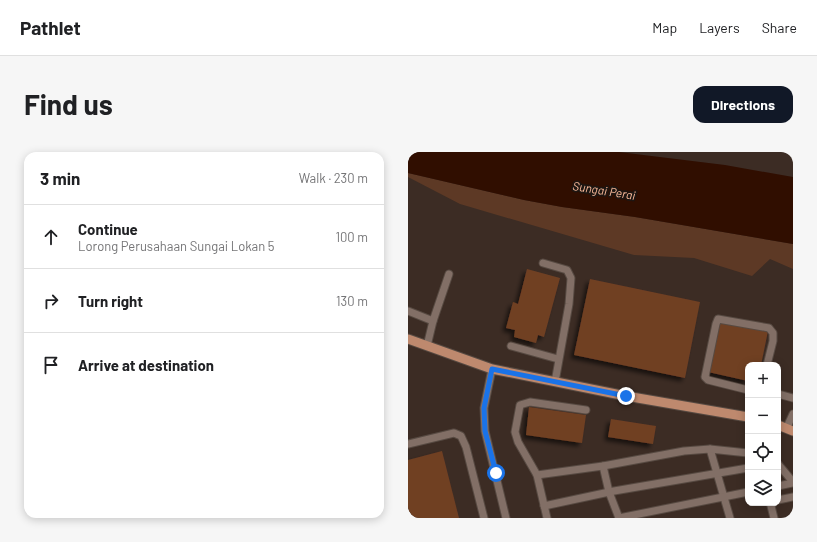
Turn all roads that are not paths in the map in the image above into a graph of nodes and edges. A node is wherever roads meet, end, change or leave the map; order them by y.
1 (543, 263) dead end
2 (449, 274) dead end
3 (408, 311) edge
4 (433, 321) junction
5 (408, 339) edge
6 (427, 346) junction
7 (511, 346) dead end
8 (558, 359) junction
9 (768, 362) edge
10 (492, 369) junction
11 (555, 382) junction
12 (745, 389) edge
13 (781, 395) edge
14 (793, 398) edge
15 (586, 410) dead end
16 (793, 414) edge
17 (745, 416) edge
18 (786, 428) edge
19 (408, 444) edge
20 (710, 449) junction
21 (745, 453) edge
22 (603, 466) junction
23 (745, 468) edge
24 (781, 468) edge
25 (717, 473) junction
26 (537, 475) junction
27 (793, 482) edge
28 (781, 485) edge
29 (609, 492) junction
30 (745, 493) edge
31 (724, 497) junction
32 (793, 497) edge
33 (781, 499) edge
34 (544, 506) junction
35 (771, 506) edge
36 (484, 518) edge
37 (506, 518) edge
38 (547, 518) edge
39 (619, 518) edge
40 (730, 518) edge
41 (774, 518) edge

1 - 8 street
2 - 4 street
3 - 4 street
4 - 6 street
5 - 6 main road
6 - 10 main road
7 - 8 street
8 - 11 street
9 - 12 street
10 - 11 main road
10 - 37 street
11 - 17 main road
13 - 14 street
15 - 26 street
16 - 18 street
19 - 36 street
20 - 21 street
20 - 22 street
20 - 25 street
22 - 26 street
22 - 29 street
23 - 25 street
24 - 27 street
25 - 29 street
25 - 31 street
26 - 34 street
27 - 28 street
29 - 34 street
29 - 39 street
30 - 31 street
31 - 39 street
31 - 40 street
32 - 33 street
34 - 38 street
35 - 41 street

